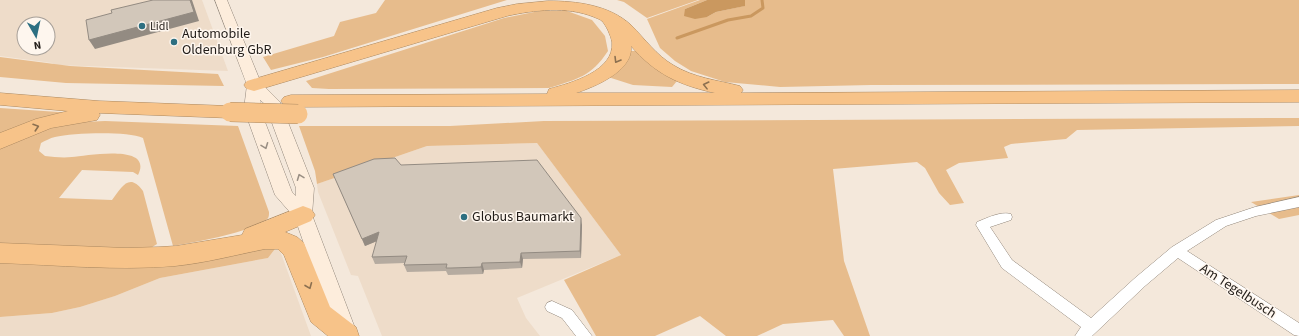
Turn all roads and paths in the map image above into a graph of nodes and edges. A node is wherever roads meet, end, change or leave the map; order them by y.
1 (221, 0) edge
2 (603, 15) junction
3 (254, 84) junction
4 (0, 85) edge
5 (1299, 96) edge
6 (0, 99) edge
7 (800, 99) junction
8 (489, 101) junction
9 (228, 106) junction
10 (294, 107) junction
11 (1299, 108) edge
12 (152, 109) junction
13 (0, 142) edge
14 (1299, 202) edge
15 (303, 215) junction
16 (1006, 217) dead end
17 (227, 246) junction
18 (1177, 251) junction
19 (0, 253) edge
20 (552, 307) dead end
21 (1299, 331) edge
22 (1087, 332) edge
23 (346, 336) edge
24 (585, 336) edge

1 - 3 street
2 - 3 highway
7 -> 2 highway
2 -> 8 highway
3 - 15 street
4 - 9 highway
5 - 7 highway
6 - 12 highway
7 - 8 highway
8 - 10 highway
9 - 10 highway, bridge
9 - 12 highway
10 - 11 highway
13 -> 12 highway
14 - 18 street
15 - 17 highway
15 - 23 street
16 - 22 street
17 - 19 highway
17 -> 23 highway
18 - 21 street, Am Tegelbusch
18 - 22 street
20 - 24 street

